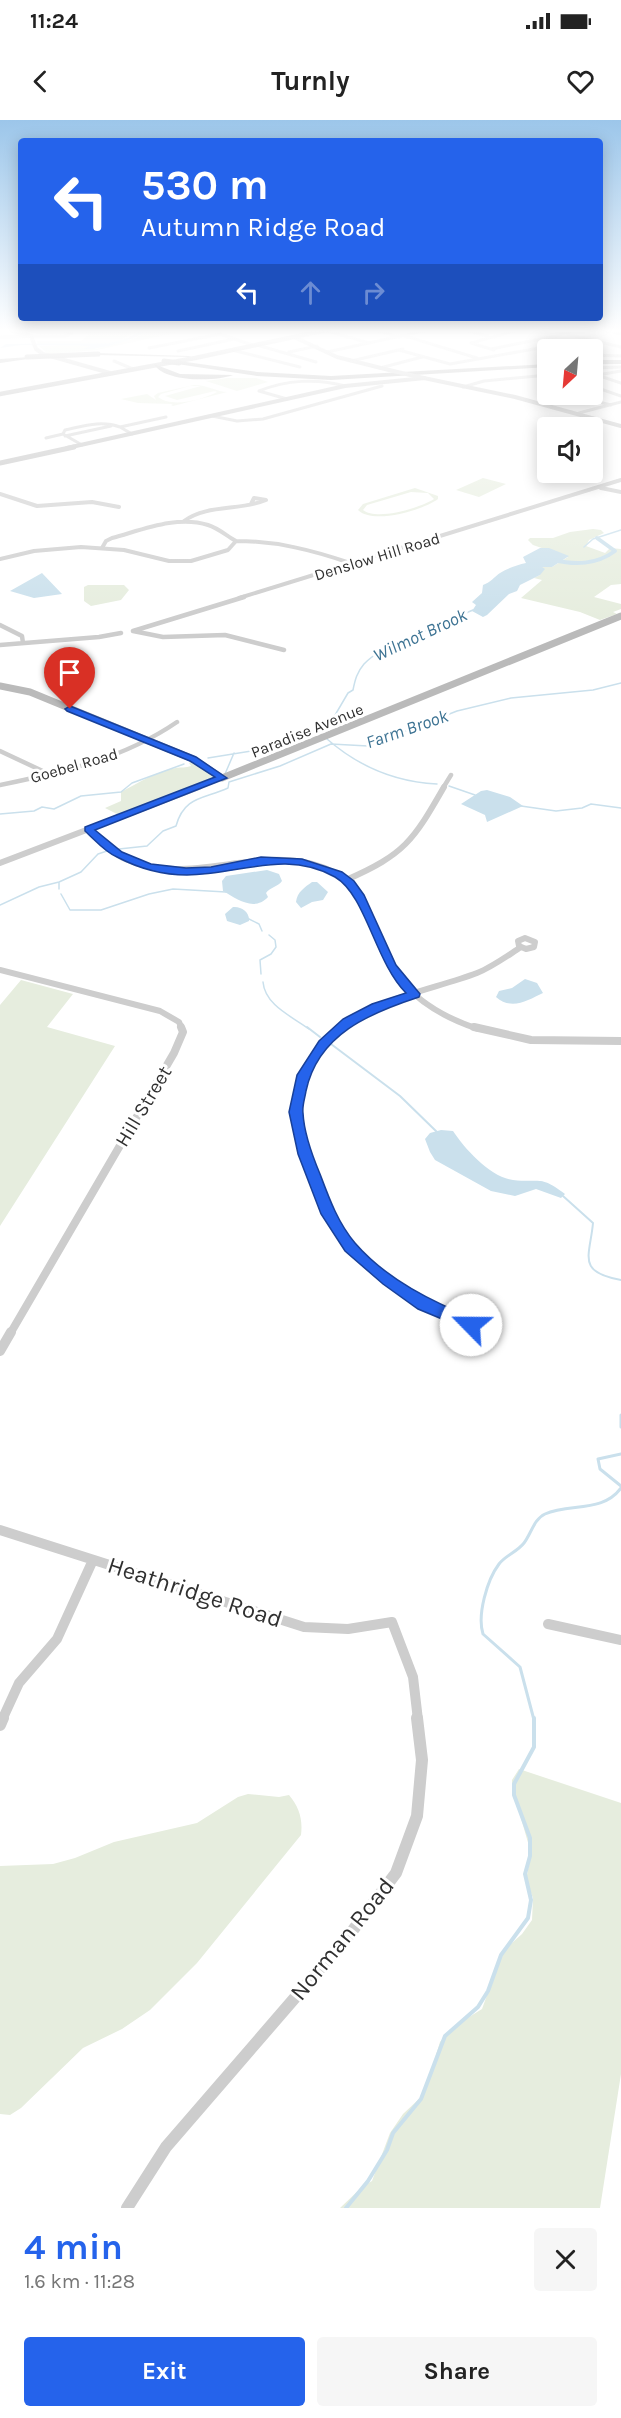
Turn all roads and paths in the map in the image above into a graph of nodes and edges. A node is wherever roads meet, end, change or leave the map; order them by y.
1 (108, 426) edge
2 (168, 426) edge
3 (120, 427) edge
4 (132, 434) junction
5 (64, 435) junction
6 (46, 438) dead end
7 (82, 445) junction
8 (0, 464) edge
9 (621, 480) edge
10 (599, 487) junction
11 (621, 492) edge
12 (0, 494) edge
13 (250, 504) dead end
14 (119, 507) dead end
15 (184, 521) junction
16 (236, 541) junction
17 (102, 548) junction
18 (0, 559) edge
19 (351, 563) junction
20 (621, 616) edge
21 (0, 625) edge
22 (121, 633) dead end
23 (23, 643) junction
24 (0, 645) edge
25 (284, 650) dead end
26 (0, 686) edge
27 (177, 722) dead end
28 (149, 741) junction
29 (0, 752) edge
30 (49, 774) junction
31 (451, 775) dead end
32 (222, 778) junction
33 (0, 785) edge
34 (88, 829) junction
35 (0, 863) edge
36 (346, 880) junction
37 (521, 948) dead end
38 (0, 970) edge
39 (414, 994) junction
40 (621, 1041) edge
41 (471, 1325) dead end
42 (0, 1351) edge
43 (0, 1530) edge
44 (93, 1560) junction
45 (392, 1622) joint
46 (548, 1624) dead end
47 (621, 1640) edge
48 (0, 1725) edge
49 (127, 2208) edge

1 - 5 street
2 - 4 street
3 - 4 street
4 - 7 street
5 - 6 street
5 - 7 street
7 - 8 street
9 - 10 street, Denslow Hill Road
10 - 11 street
10 - 19 street, Denslow Hill Road
12 - 14 street
13 - 15 street
15 - 16 street
15 - 17 street
16 - 17 street
16 - 19 street
17 - 18 street
19 - 25 street, Denslow Hill Road
20 - 32 street, Paradise Avenue
21 - 23 street
22 - 23 street
23 - 24 street
26 - 28 street
27 - 28 street, Goebel Road
28 - 30 street, Goebel Road
28 - 32 street
29 - 30 street
30 - 33 street, Goebel Road
31 - 36 street
32 - 34 street, Paradise Avenue
34 - 35 street, Paradise Avenue
34 - 36 street
36 - 39 street
37 - 39 street
38 - 42 street, Hill Street
39 - 40 street
39 - 41 street
43 - 44 street, Heathridge Road
44 - 45 street, Heathridge Road
44 - 48 street
45 - 49 street, Norman Road
46 - 47 street

